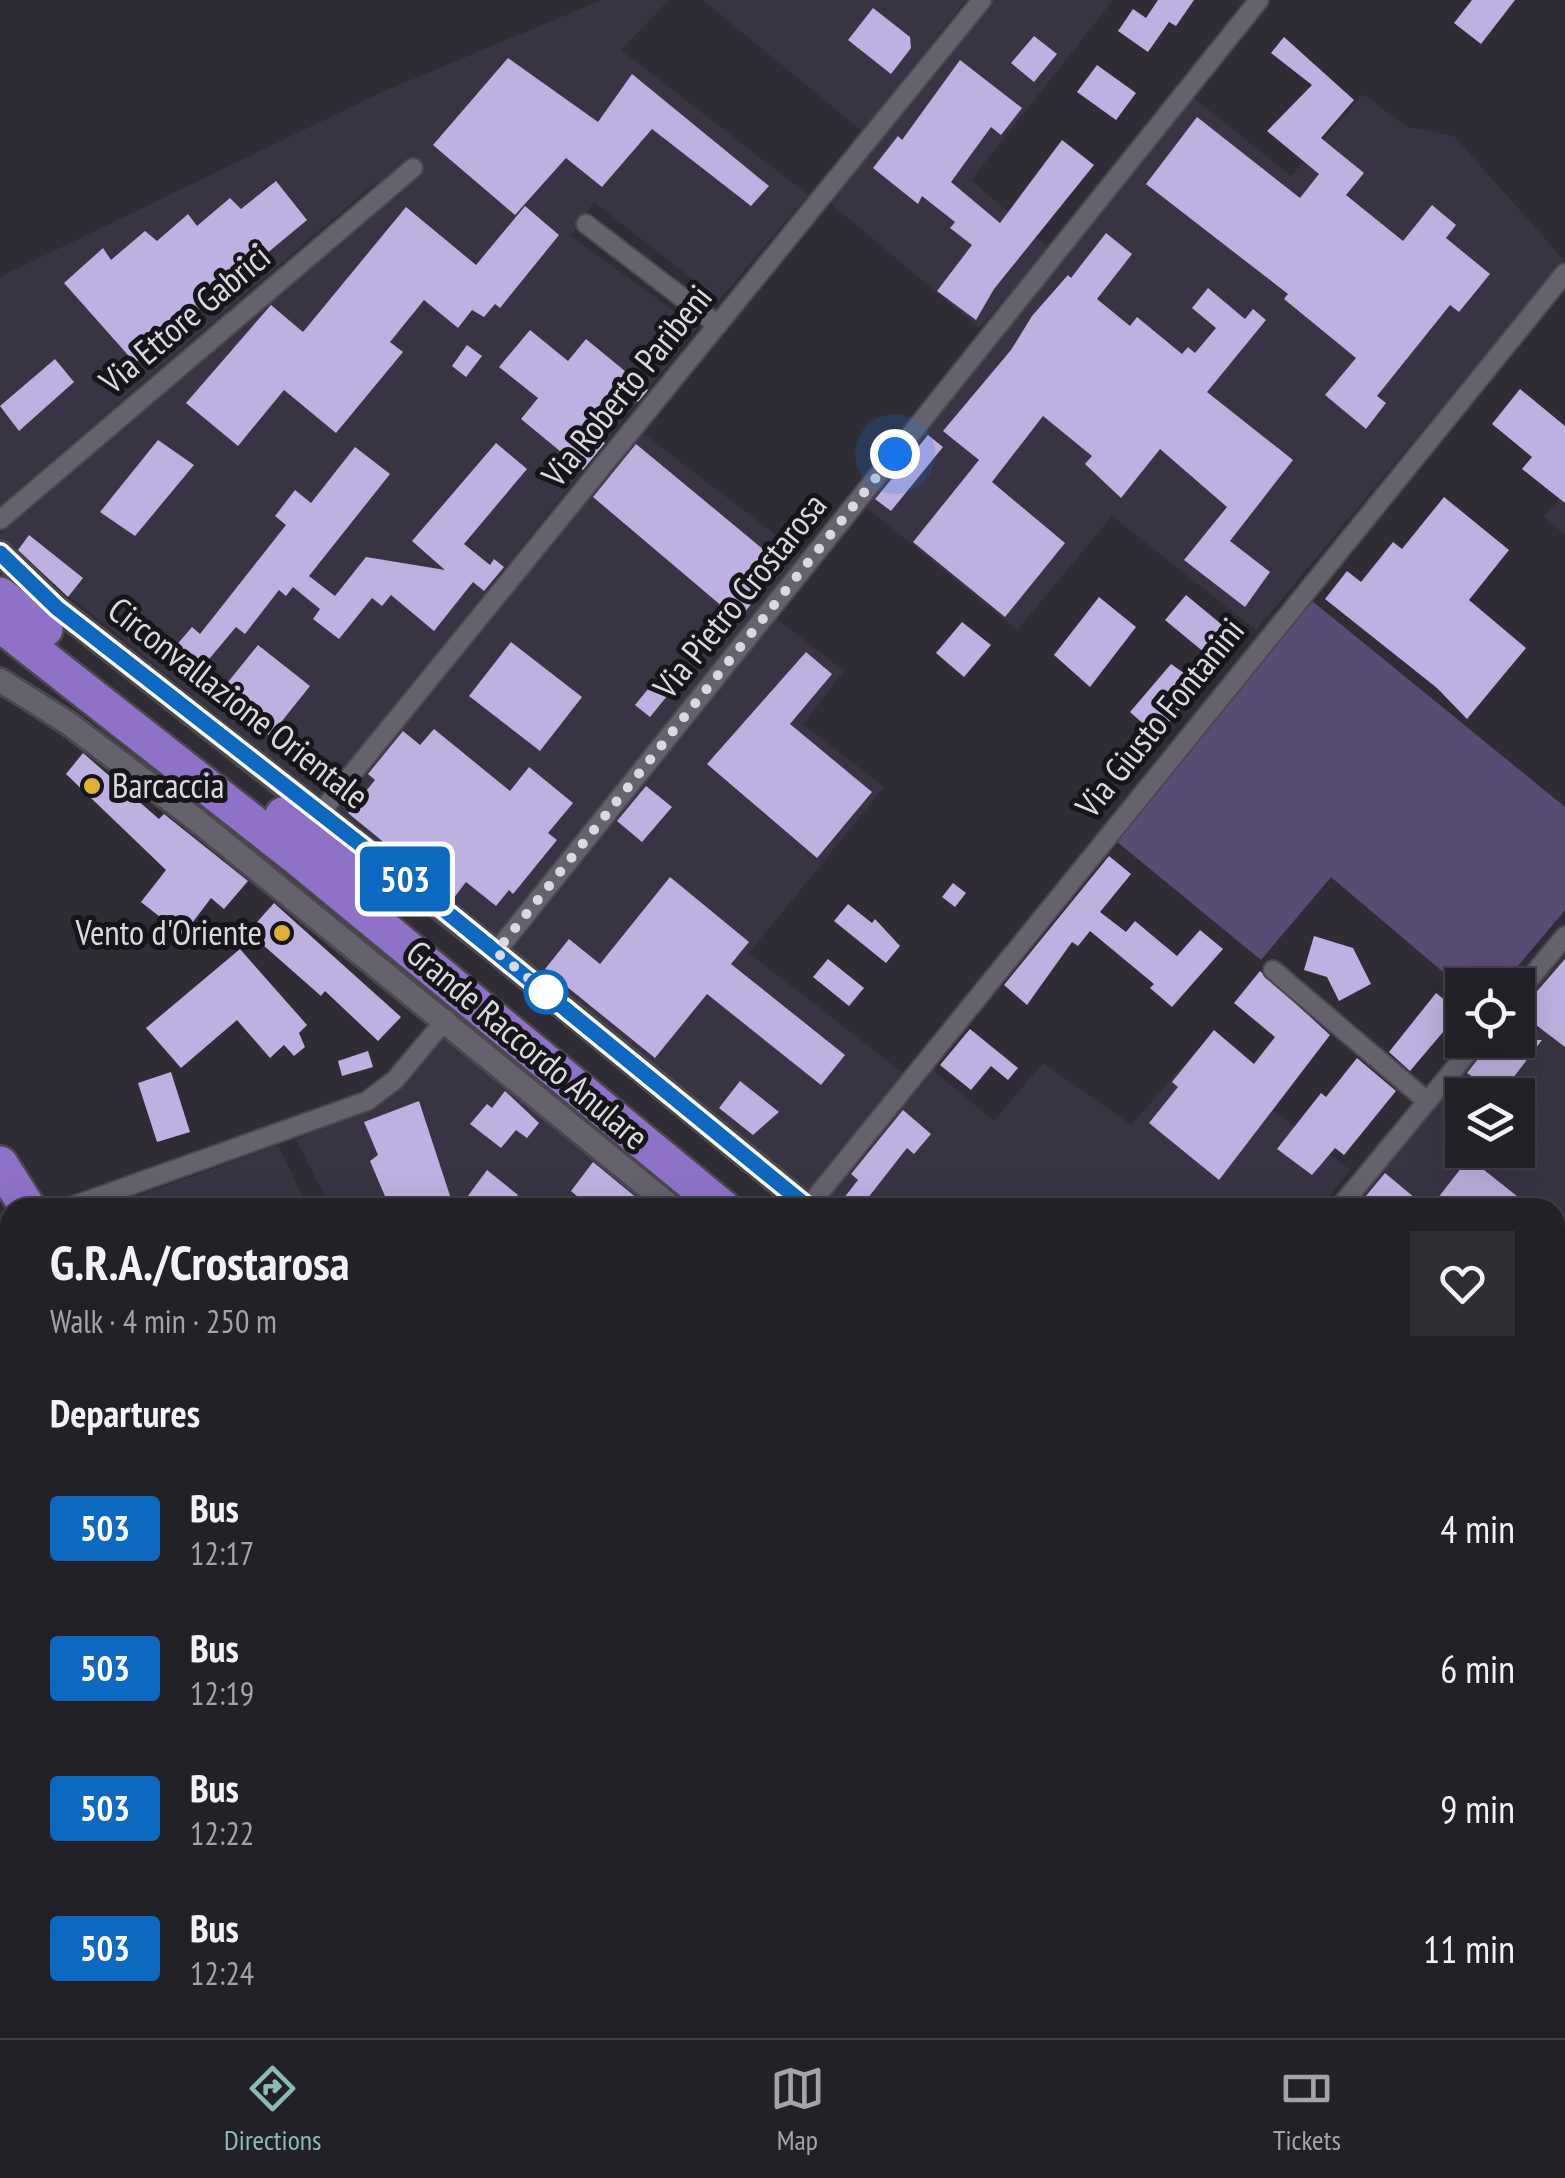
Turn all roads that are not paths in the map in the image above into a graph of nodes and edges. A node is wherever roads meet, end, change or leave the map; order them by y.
1 (982, 0) edge
2 (1259, 0) edge
3 (413, 168) dead end
4 (586, 224) dead end
5 (1565, 274) edge
6 (718, 325) junction
7 (0, 520) edge
8 (0, 553) edge
9 (0, 595) edge
10 (0, 624) edge
11 (0, 680) edge
12 (320, 812) junction
13 (1565, 936) edge
14 (496, 952) junction
15 (1273, 970) dead end
16 (1535, 972) edge
17 (453, 1004) junction
18 (1463, 1058) edge
19 (1426, 1101) junction
20 (0, 1164) edge
21 (22, 1198) edge
22 (95, 1198) edge
23 (662, 1198) edge
24 (710, 1198) edge
25 (798, 1198) edge
26 (816, 1198) edge
27 (1347, 1198) edge

1 - 6 street, Via Roberto Paribeni
2 - 14 street, Via Pietro Crostarosa
3 - 7 street, Via Ettore Gabrici
4 - 6 street
5 - 26 street, Via Giusto Fontanini
6 - 12 street, Via Roberto Paribeni
8 - 12 street, Circonvallazione Orientale
9 - 17 highway
10 - 17 highway, Grande Raccordo Anulare
11 - 17 street
12 - 14 street, Circonvallazione Orientale
13 - 16 street
14 - 25 street, Circonvallazione Orientale
15 - 19 street
17 - 22 street
17 - 23 street
17 - 24 highway, Grande Raccordo Anulare
18 - 19 street
19 - 27 street
20 - 21 highway

